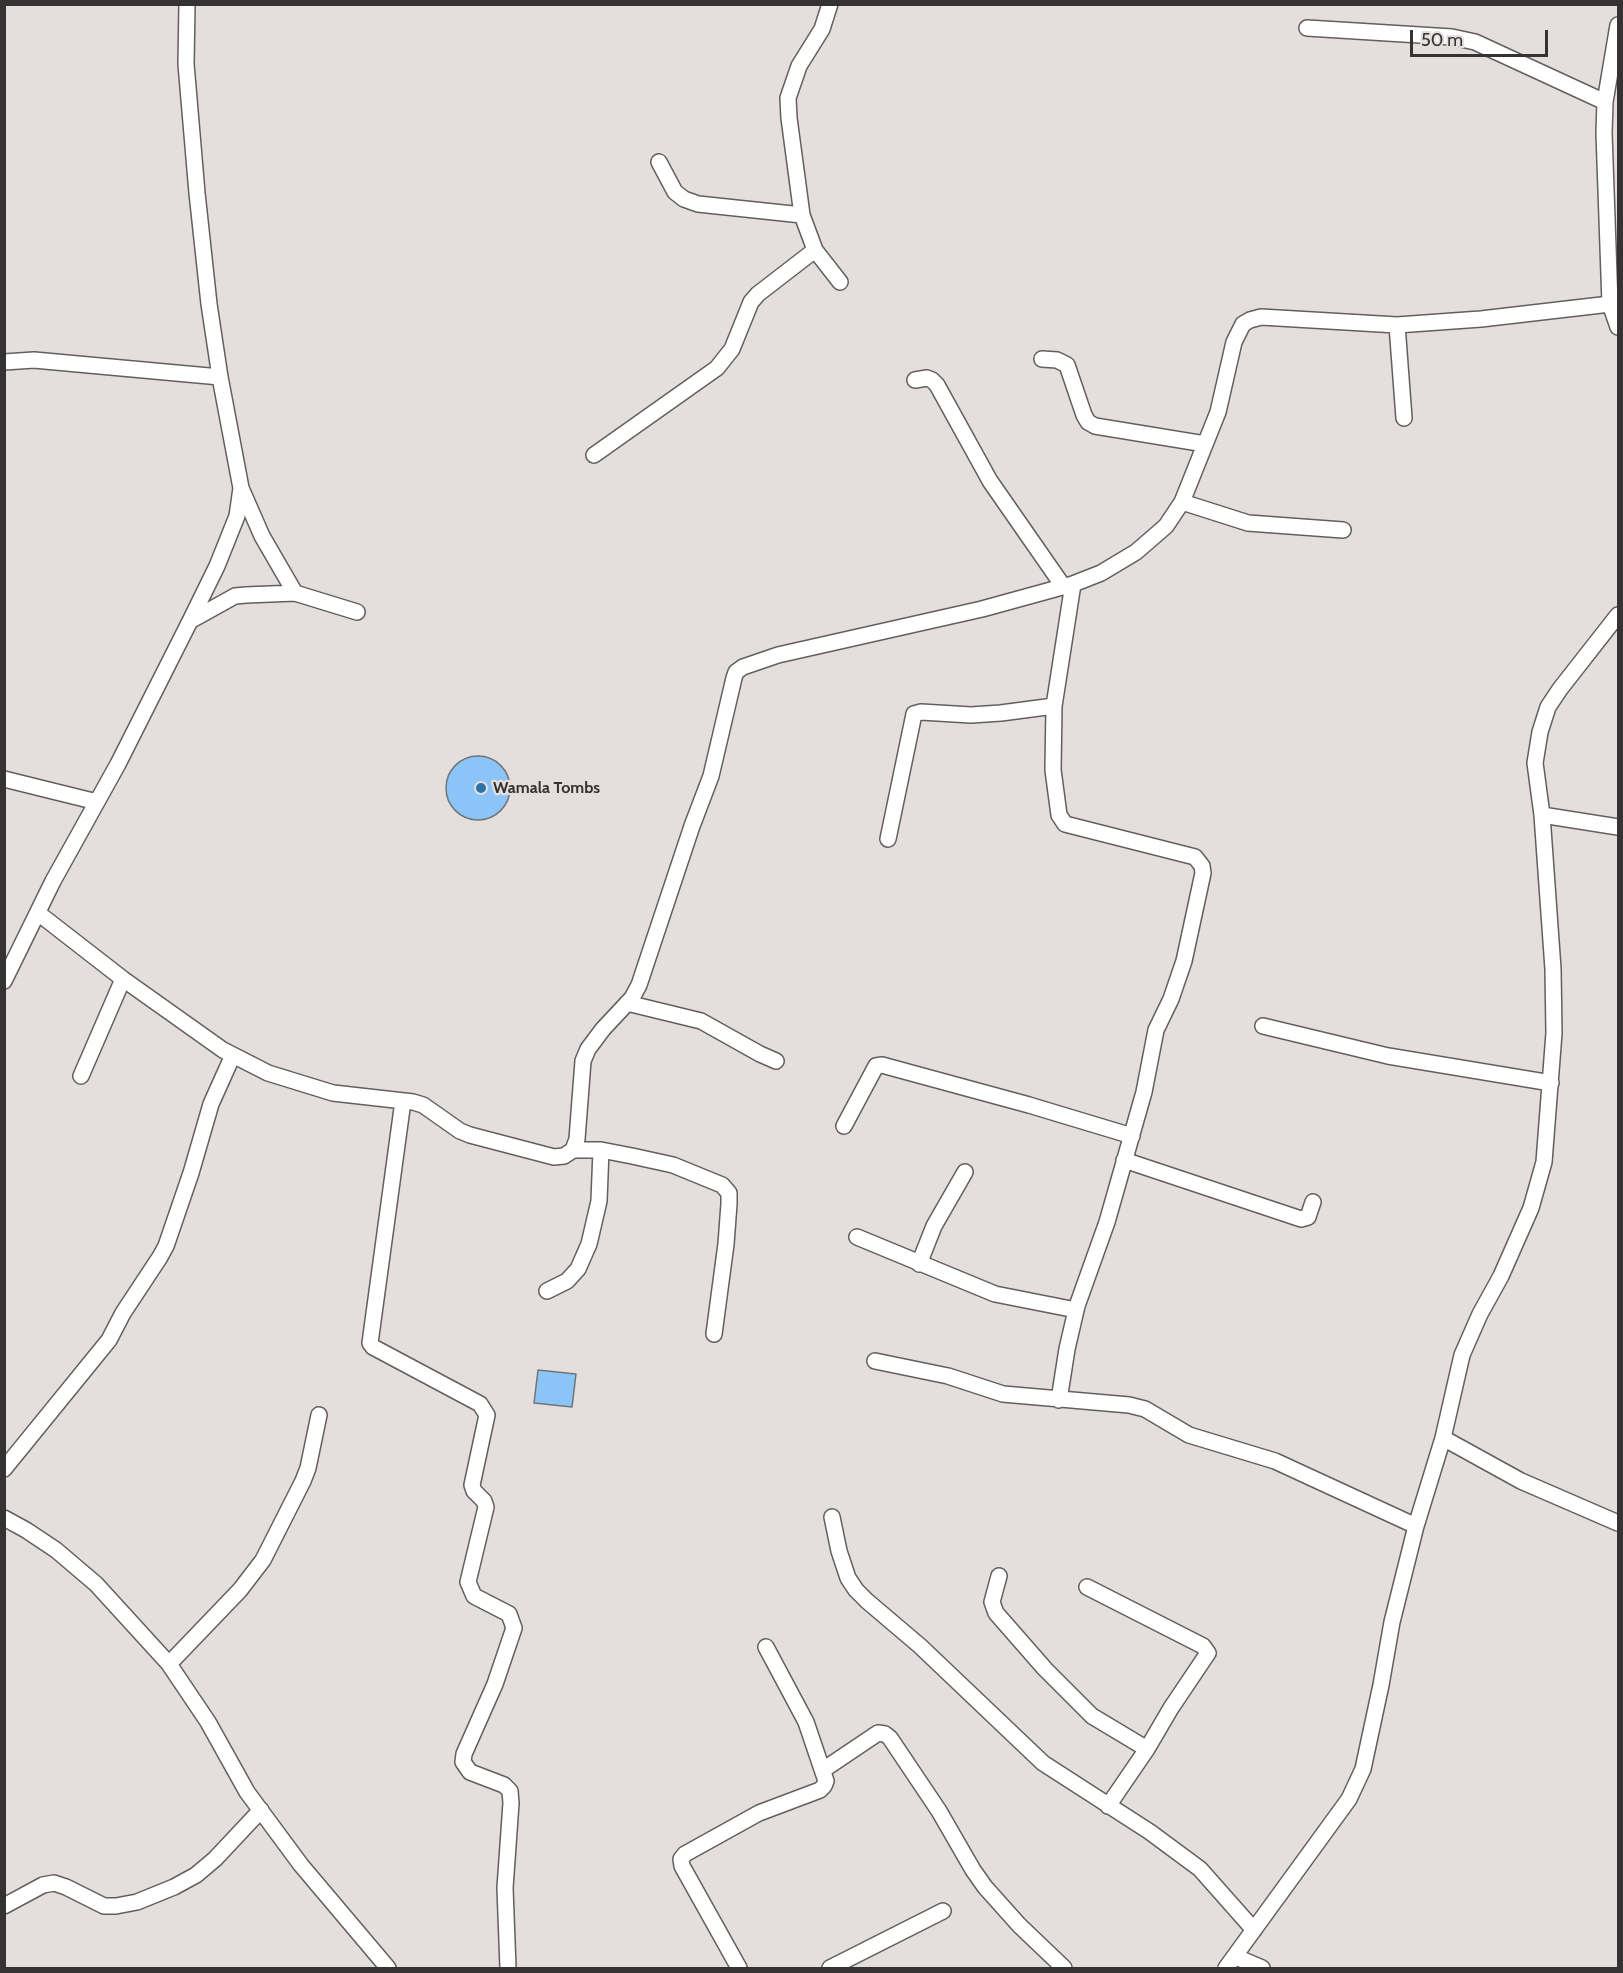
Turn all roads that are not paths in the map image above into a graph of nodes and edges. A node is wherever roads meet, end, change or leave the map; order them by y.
1 (187, 4) edge
2 (830, 4) edge
3 (1618, 25) edge
4 (1307, 28) dead end
5 (1605, 102) junction
6 (659, 162) dead end
7 (802, 215) junction
8 (815, 250) junction
9 (840, 282) dead end
10 (1610, 304) junction
11 (1397, 325) junction
12 (1618, 327) edge
13 (1042, 359) dead end
14 (4, 362) edge
15 (220, 377) junction
16 (915, 380) dead end
17 (1404, 418) dead end
18 (1205, 444) junction
19 (594, 455) dead end
20 (241, 488) junction
21 (1182, 502) junction
22 (1343, 530) dead end
23 (1068, 585) junction
24 (296, 593) junction
25 (357, 612) dead end
26 (1618, 615) edge
27 (190, 621) junction
28 (1054, 706) junction
29 (4, 779) edge
30 (97, 801) junction
31 (1542, 815) junction
32 (1618, 827) edge
33 (888, 839) dead end
34 (38, 913) junction
35 (8, 964) edge
36 (123, 979) junction
37 (4, 981) edge
38 (627, 1004) junction
39 (1263, 1026) dead end
40 (233, 1055) junction
41 (776, 1061) dead end
42 (81, 1076) dead end
43 (1551, 1083) junction
44 (403, 1101) junction
45 (843, 1126) dead end
46 (1131, 1136) junction
47 (573, 1150) junction
48 (601, 1150) junction
49 (1124, 1160) junction
50 (965, 1172) dead end
51 (1312, 1202) dead end
52 (857, 1237) dead end
53 (919, 1264) junction
54 (547, 1291) dead end
55 (1076, 1310) junction
56 (714, 1334) dead end
57 (875, 1361) dead end
58 (1059, 1400) junction
59 (319, 1415) dead end
60 (1443, 1438) junction
61 (4, 1469) edge
62 (832, 1517) dead end
63 (4, 1518) edge
64 (1618, 1523) edge
65 (1416, 1526) junction
66 (999, 1576) dead end
67 (1087, 1587) dead end
68 (766, 1647) dead end
69 (169, 1664) junction
70 (1147, 1749) junction
71 (823, 1770) junction
72 (1108, 1806) junction
73 (261, 1810) junction
74 (4, 1906) edge
75 (943, 1911) dead end
76 (1254, 1930) junction
77 (1231, 1963) edge
78 (387, 1968) edge
79 (508, 1968) edge
80 (739, 1968) edge
81 (830, 1968) edge
82 (1064, 1968) edge
83 (1262, 1968) edge

1 - 15 street
2 - 7 street
3 - 5 street
4 - 5 street
5 - 10 street
6 - 7 street
7 - 8 street
8 - 9 street
8 - 19 street
10 - 11 street
10 - 12 street
11 - 17 street
11 - 18 street
13 - 18 street
14 - 15 street
15 - 20 street
16 - 23 street
18 - 21 street
20 - 24 street
20 - 27 street
21 - 22 street
21 - 23 street
23 - 28 street
23 - 38 street
24 - 25 street
24 - 27 street
26 - 31 street
27 - 30 street
28 - 33 street
28 - 46 street
29 - 30 street
30 - 34 street
31 - 32 street
31 - 43 street
34 - 35 street
34 - 36 street
35 - 37 street
36 - 40 street
36 - 42 street
38 - 41 street
38 - 47 street
39 - 43 street
40 - 44 street
40 - 61 street
43 - 60 street
44 - 47 street
44 - 79 street
45 - 46 street
46 - 49 street
47 - 48 street
48 - 54 street
48 - 56 street
49 - 51 street
49 - 55 street
50 - 53 street
52 - 53 street
53 - 55 street
55 - 58 street
57 - 58 street
58 - 65 street
59 - 69 street
60 - 64 street
60 - 65 street
62 - 72 street
63 - 69 street
65 - 76 street
66 - 70 street
67 - 70 street
68 - 71 street
69 - 73 street
70 - 72 street
71 - 80 street
71 - 82 street
72 - 76 street
73 - 74 street
73 - 78 street
75 - 81 street
76 - 77 street
77 - 83 street

